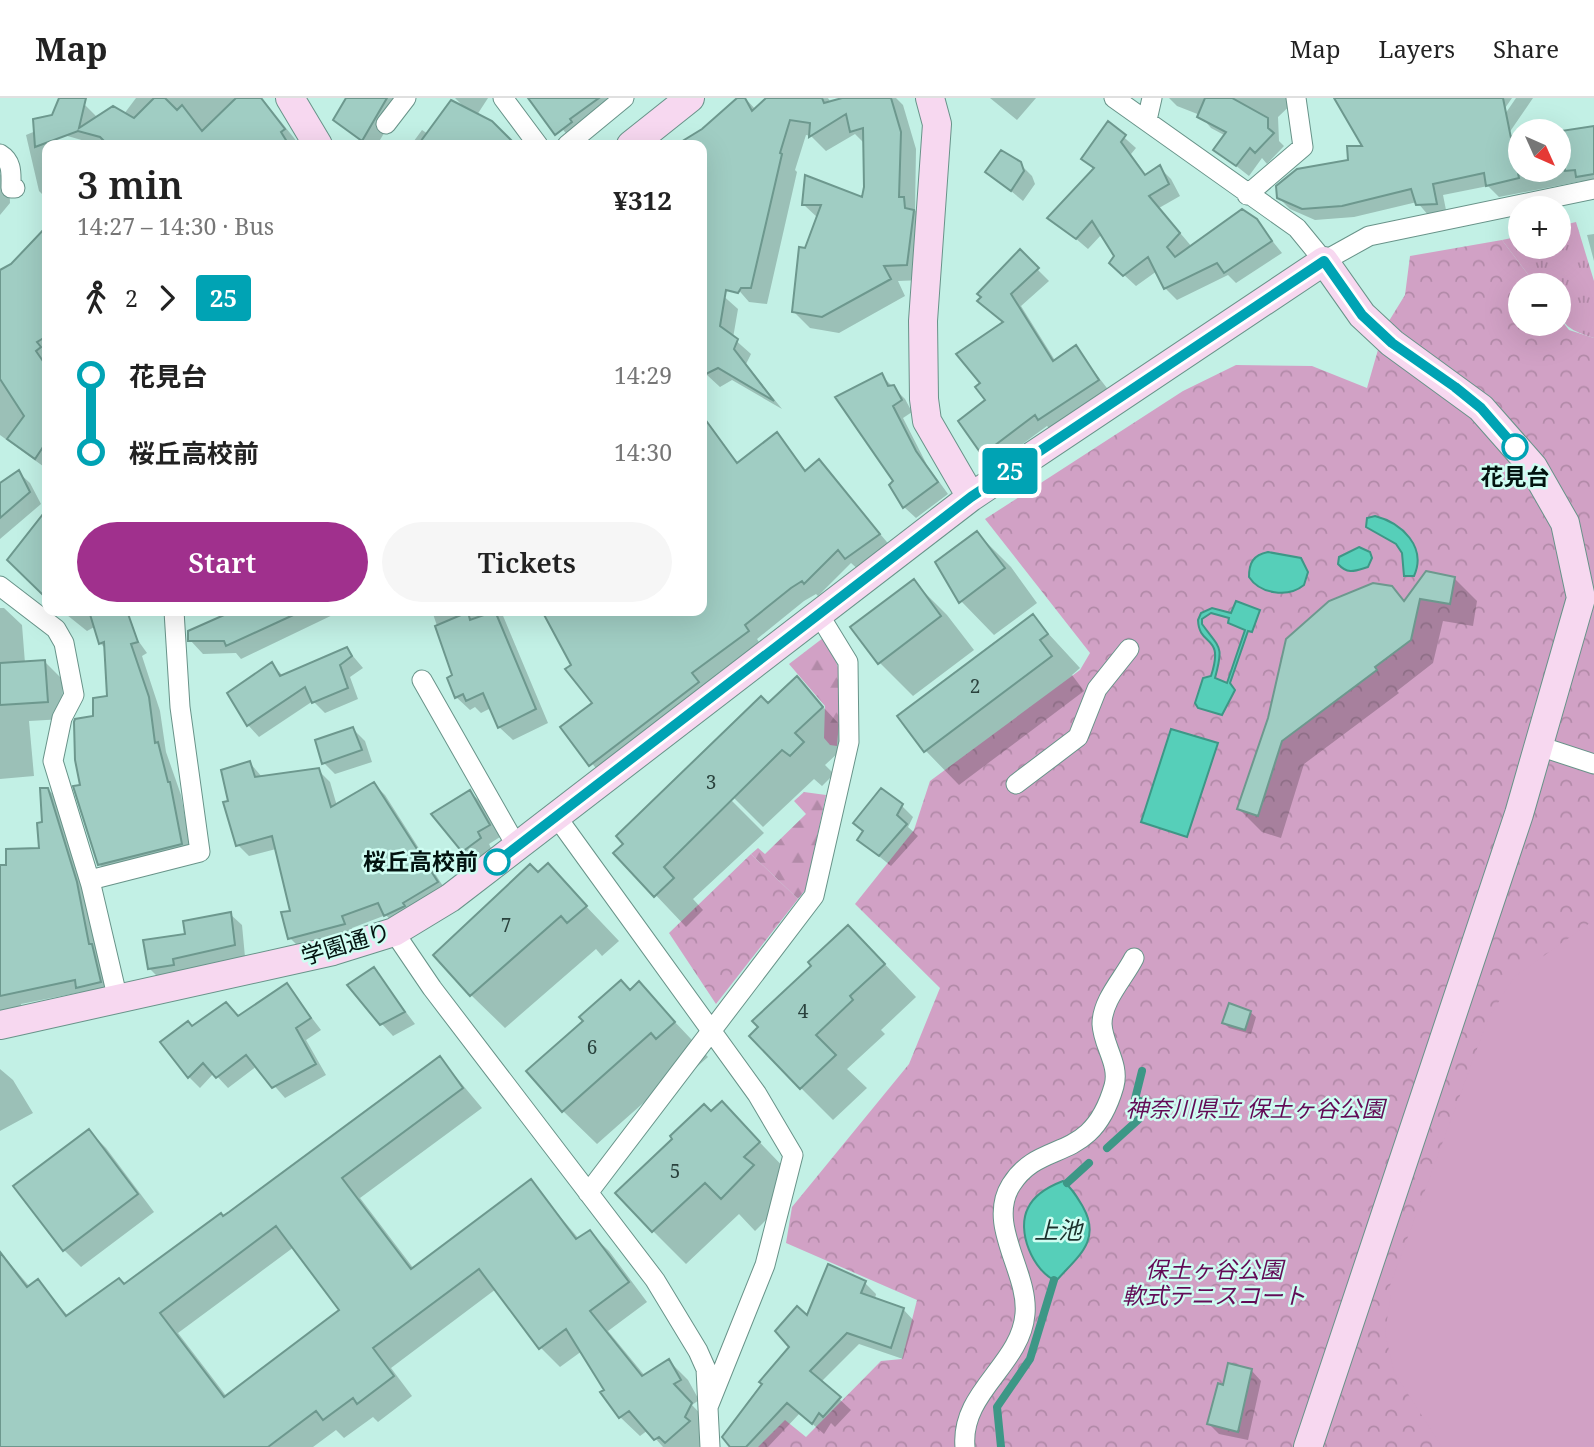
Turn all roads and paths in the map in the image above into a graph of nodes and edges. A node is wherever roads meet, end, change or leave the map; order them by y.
1 (290, 98) edge
2 (406, 98) edge
3 (503, 98) edge
4 (624, 98) edge
5 (690, 98) edge
6 (930, 98) edge
7 (1114, 98) edge
8 (1152, 98) edge
9 (1296, 98) edge
10 (1147, 120) junction
11 (386, 124) dead end
12 (315, 140) edge
13 (534, 140) edge
14 (573, 140) edge
15 (637, 140) edge
16 (0, 154) edge
17 (15, 188) dead end
18 (1594, 189) edge
19 (1247, 195) junction
20 (1324, 261) junction
21 (971, 497) junction
22 (0, 586) edge
23 (818, 613) junction
24 (174, 616) edge
25 (1129, 649) dead end
26 (422, 680) dead end
27 (1536, 746) junction
28 (1594, 764) edge
29 (1016, 784) dead end
30 (556, 816) junction
31 (517, 846) junction
32 (90, 880) junction
33 (394, 932) junction
34 (1134, 958) dead end
35 (118, 1000) junction
36 (0, 1026) edge
37 (712, 1030) junction
38 (588, 1193) junction
39 (708, 1407) junction
40 (710, 1447) edge
41 (965, 1447) edge
42 (1308, 1447) edge

1 - 12 street
2 - 11 street
3 - 13 street
4 - 14 street
5 - 15 street
6 - 21 street
7 - 10 street
8 - 10 street
9 - 19 street
10 - 19 street
16 - 17 street
18 - 20 street
19 - 20 street
20 - 21 street, 学園通り
20 - 27 street
21 - 23 street, 学園通り
22 - 32 street
23 - 30 street, 学園通り
23 - 37 street
24 - 32 street
25 - 29 street
26 - 31 street
27 - 28 street
27 - 42 street
30 - 31 street, 学園通り
30 - 37 street
31 - 33 street, 学園通り
32 - 35 street
33 - 35 street, 学園通り
33 - 38 street
34 - 41 street
35 - 36 street, 学園通り
37 - 38 street
37 - 39 street
38 - 39 street
39 - 40 street

